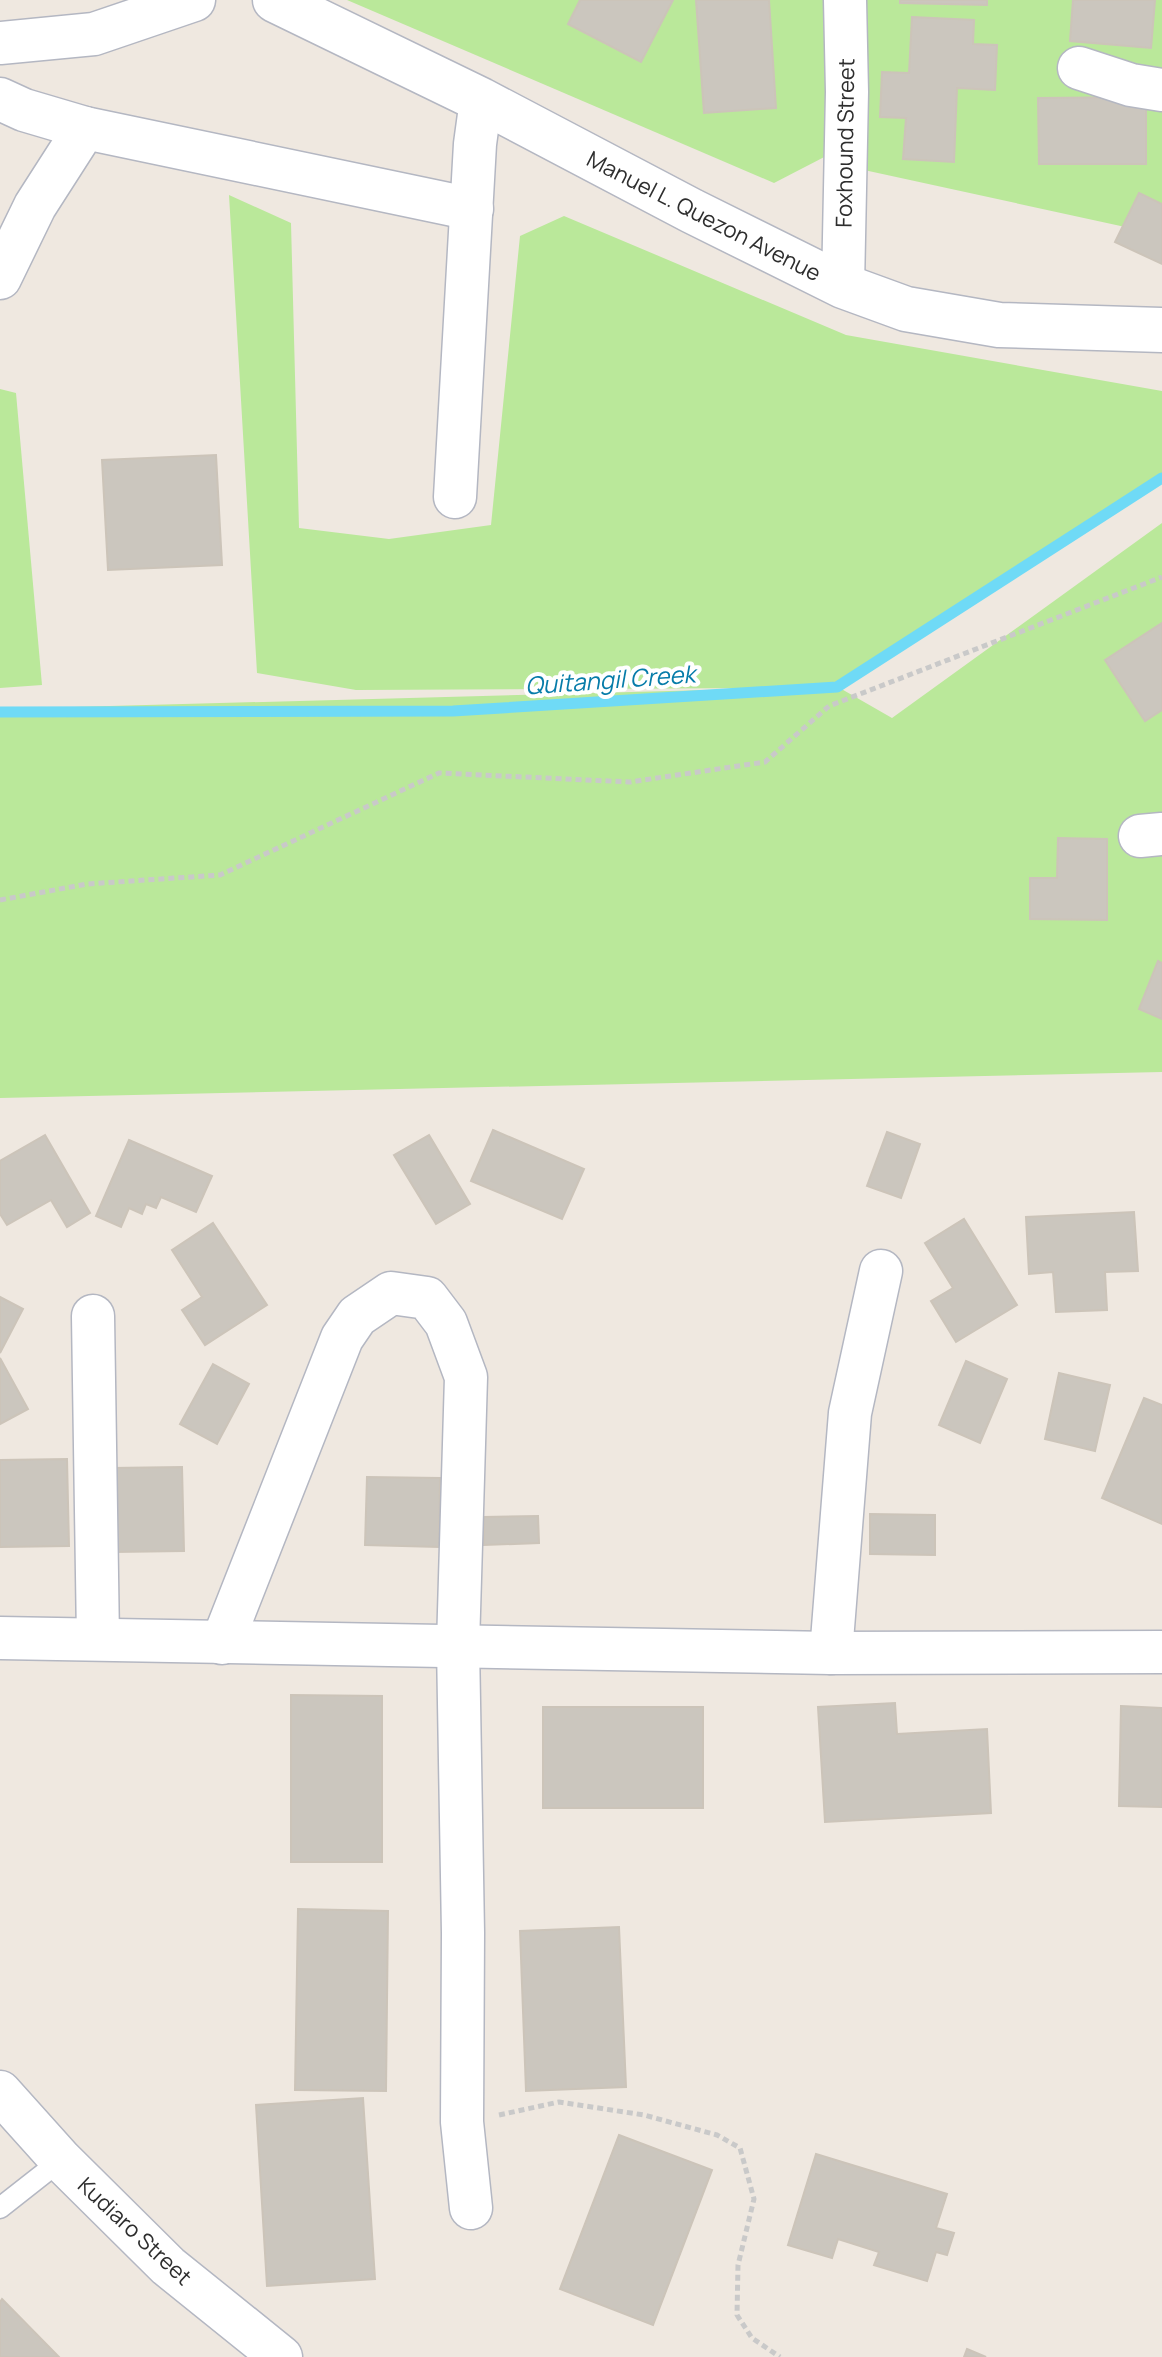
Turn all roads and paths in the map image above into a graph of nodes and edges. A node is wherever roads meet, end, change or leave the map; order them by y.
1 (194, 0) edge
2 (275, 0) edge
3 (845, 0) edge
4 (0, 43) edge
5 (1079, 68) dead end
6 (1162, 90) edge
7 (0, 99) edge
8 (481, 100) junction
9 (85, 128) junction
10 (472, 209) junction
11 (0, 278) edge
12 (843, 286) junction
13 (1162, 330) edge
14 (455, 497) dead end
15 (1162, 577) edge
16 (0, 900) edge
17 (881, 1271) dead end
18 (93, 1316) dead end
19 (0, 1638) edge
20 (98, 1639) junction
21 (222, 1643) junction
22 (458, 1645) junction
23 (1162, 1652) edge
24 (831, 1653) junction
25 (0, 2092) edge
26 (462, 2122) junction
27 (61, 2160) junction
28 (0, 2208) edge
29 (471, 2208) dead end
30 (281, 2357) edge
31 (780, 2357) edge

1 - 4 street
2 - 8 street, Manuel L. Quezon Avenue
3 - 12 street, Foxhound Street
5 - 6 street
7 - 9 street
8 - 10 street
8 - 12 street, Manuel L. Quezon Avenue
9 - 10 street
9 - 11 street
10 - 14 street
12 - 13 street, Manuel L. Quezon Avenue
15 - 16 path
17 - 24 street
18 - 20 street
19 - 20 street
20 - 21 street
21 - 22 street
21 - 22 street
22 - 24 street
22 - 26 street
23 - 24 street
25 - 27 street, Kudiaro Street
26 - 29 street
26 - 31 path
27 - 28 lane
27 - 30 street, Kudiaro Street

